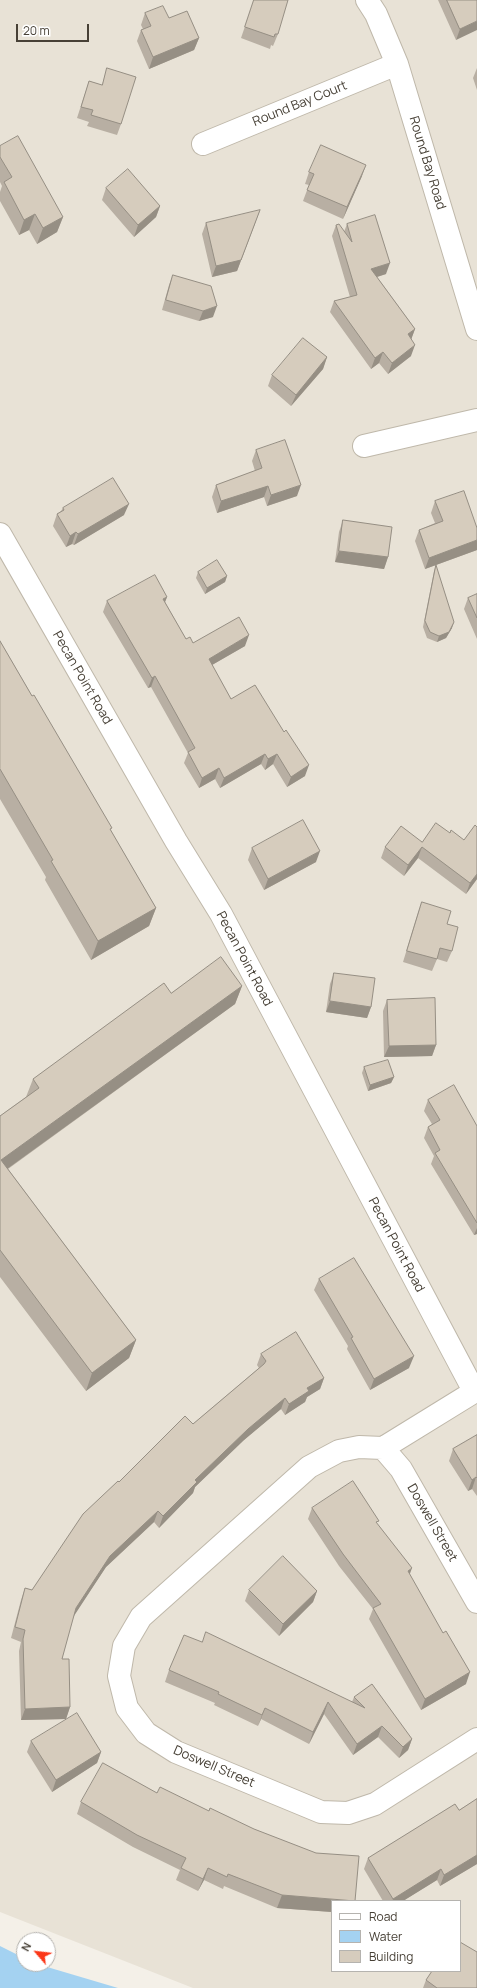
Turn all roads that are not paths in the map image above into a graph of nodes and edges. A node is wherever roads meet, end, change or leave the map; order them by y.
1 (367, 0) edge
2 (398, 64) junction
3 (203, 144) dead end
4 (477, 329) edge
5 (477, 420) edge
6 (364, 446) dead end
7 (0, 534) edge
8 (475, 1390) edge
9 (384, 1448) junction
10 (477, 1602) edge
11 (477, 1739) edge

1 - 2 street, Round Bay Road
2 - 3 street, Round Bay Court
2 - 4 street, Round Bay Road
5 - 6 street
7 - 8 street, Pecan Point Road
8 - 9 street
9 - 10 street, Doswell Street
9 - 11 street, Doswell Street

